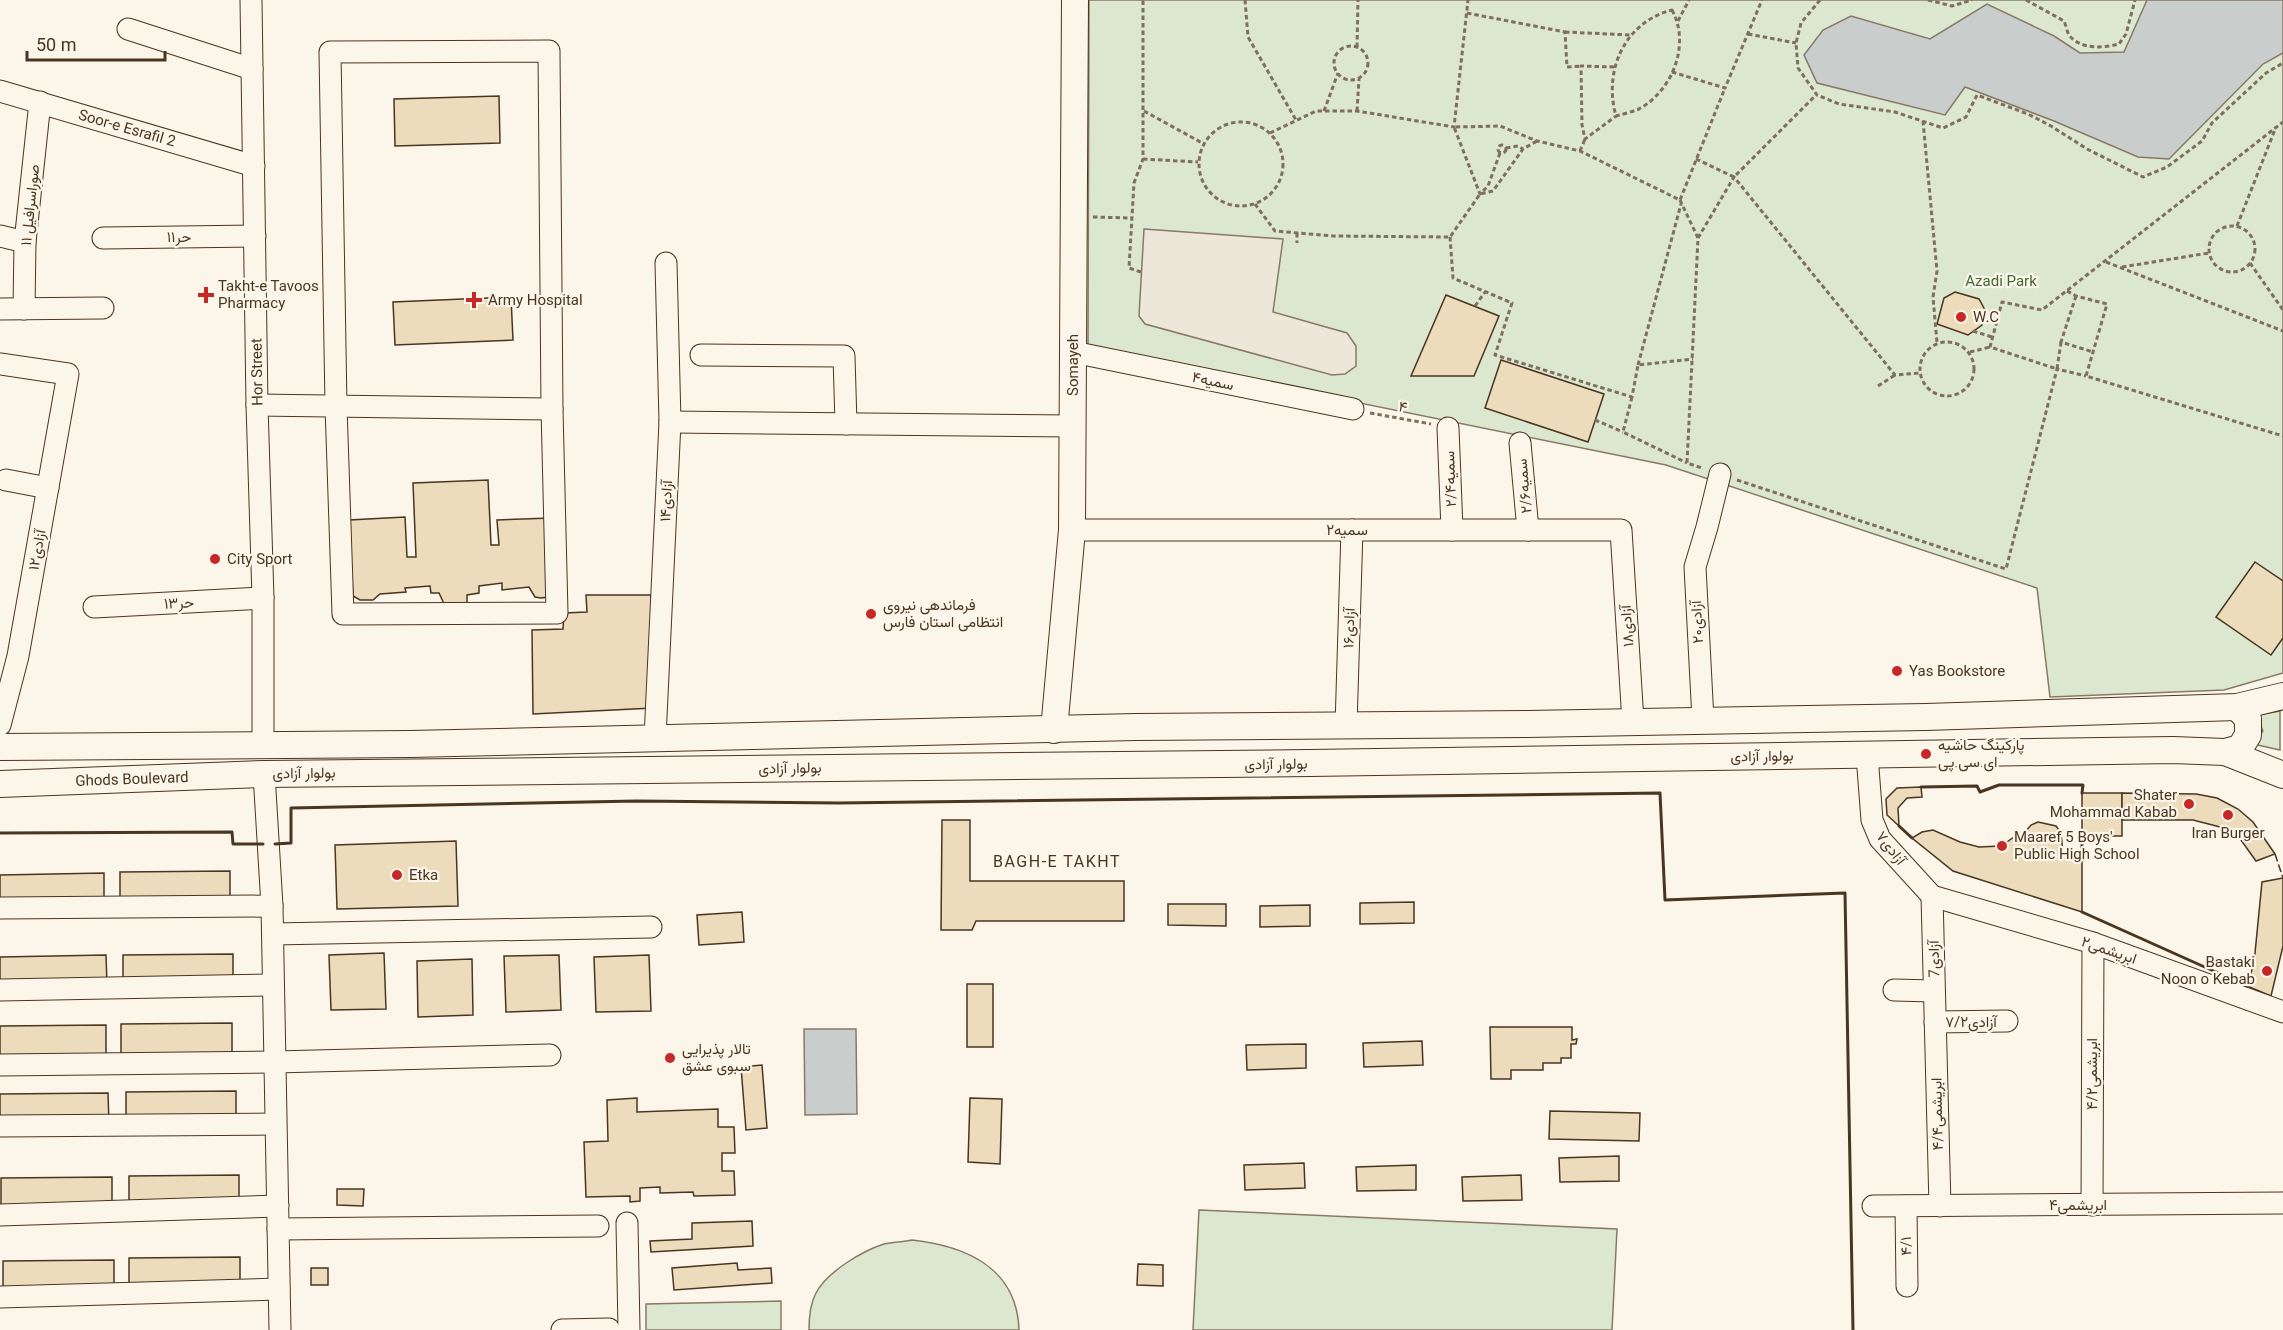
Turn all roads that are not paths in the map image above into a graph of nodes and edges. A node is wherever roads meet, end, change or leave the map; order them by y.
1 (251, 0) edge
2 (1075, 0) edge
3 (128, 29) dead end
4 (252, 69) junction
5 (0, 90) edge
6 (40, 102) junction
7 (254, 166) junction
8 (0, 236) edge
9 (255, 237) junction
10 (103, 238) dead end
11 (25, 242) junction
12 (666, 263) dead end
13 (103, 308) dead end
14 (0, 309) edge
15 (24, 309) junction
16 (1073, 352) junction
17 (701, 355) dead end
18 (0, 364) edge
19 (257, 405) junction
20 (336, 406) junction
21 (552, 409) junction
22 (1353, 409) road end
23 (670, 422) junction
24 (846, 424) junction
25 (1073, 426) junction
26 (1448, 428) road end
27 (1520, 443) dead end
28 (1720, 474) road end
29 (6, 480) dead end
30 (48, 488) junction
31 (1072, 530) junction
32 (1352, 530) junction
33 (1452, 530) junction
34 (1528, 530) junction
35 (1621, 530) joint
36 (263, 598) junction
37 (94, 607) dead end
38 (9, 655) edge
39 (2283, 696) edge
40 (2237, 707) junction
41 (1703, 720) junction
42 (1633, 722) junction
43 (0, 725) edge
44 (1346, 726) junction
45 (1310, 727) junction
46 (1054, 730) junction
47 (655, 738) junction
48 (263, 744) junction
49 (0, 747) edge
50 (2225, 752) junction
51 (1867, 755) junction
52 (1310, 764) junction
53 (264, 774) junction
54 (2283, 775) edge
55 (0, 784) edge
56 (1932, 896) junction
57 (272, 906) junction
58 (0, 908) edge
59 (651, 927) dead end
60 (273, 934) junction
61 (2093, 943) junction
62 (273, 985) junction
63 (0, 990) edge
64 (1894, 990) dead end
65 (1934, 991) junction
66 (2283, 1012) edge
67 (2007, 1021) dead end
68 (1935, 1022) junction
69 (550, 1055) dead end
70 (275, 1062) junction
71 (0, 1065) edge
72 (275, 1124) junction
73 (0, 1126) edge
74 (2283, 1203) edge
75 (2092, 1205) junction
76 (278, 1206) junction
77 (1873, 1206) dead end
78 (1906, 1206) junction
79 (1940, 1206) junction
80 (0, 1215) edge
81 (627, 1223) dead end
82 (598, 1226) dead end
83 (278, 1229) junction
84 (1907, 1286) dead end
85 (279, 1289) junction
86 (0, 1297) edge
87 (280, 1330) edge
88 (562, 1330) edge
89 (619, 1330) edge

1 - 4 street, Hor Street
2 - 16 main road, Somayeh
3 - 4 street
4 - 7 street, Hor Street
5 - 6 street, Soor-e Esrafil 2
6 - 7 street, Soor-e Esrafil 2
6 - 11 street, صوراسرافیل ۱۱
7 - 9 street, Hor Street
8 - 11 street
9 - 10 street, حر۱۱
9 - 19 street, Hor Street
11 - 15 street, صوراسرافیل ۱۱
12 - 23 street, آزادی۱۴
13 - 15 street
14 - 15 street
16 - 22 street, سمیه۴
16 - 25 main road, Somayeh
17 - 24 street
18 - 30 street, آزادی۱۲
19 - 20 street
19 - 36 street, Hor Street
20 - 21 street
20 - 21 street
20 - 21 street
23 - 24 street
23 - 47 street, آزادی۱۴
24 - 25 street
25 - 31 main road, Somayeh
26 - 33 street, سمیه۲/۴
27 - 34 street, سمیه۲/۶
28 - 41 street, آزادی۲۰
29 - 30 street
30 - 38 street, آزادی۱۲
31 - 32 street, ۲سمیه
31 - 46 main road, Somayeh
32 - 33 street, ۲سمیه
32 - 44 street, آزادی۱۶
33 - 34 street, ۲سمیه
34 - 35 street, ۲سمیه
35 - 42 street, آزادی۱۸
36 - 37 street, حر۱۳
36 - 48 street, Hor Street
38 - 43 street, آزادی۱۲
39 - 40 main road, بولوار آزادی
40 - 41 main road, بولوار آزادی
40 - 50 main road
41 - 42 main road, بولوار آزادی
42 - 44 main road, بولوار آزادی
44 - 45 main road, بولوار آزادی
45 - 46 main road, بولوار آزادی
45 - 52 main road
46 - 47 main road, بولوار آزادی
47 - 48 main road, بولوار آزادی
48 - 49 main road
48 - 53 main road
50 - 51 main road, بولوار آزادی
50 - 54 main road, بولوار آزادی
51 - 52 main road, بولوار آزادی
51 - 56 street, آزادی۷
52 - 53 main road, بولوار آزادی
53 - 55 main road, Ghods Boulevard
53 - 57 street
56 - 61 street, ابریشمی۲
56 - 65 street, 7آزادی
57 - 58 street
57 - 60 street
59 - 60 street
60 - 62 street
61 - 66 street, ابریشمی۲
61 - 75 street, ابریشمی۴/۲
62 - 63 street
62 - 70 street
64 - 65 street
65 - 68 street, 7آزادی
67 - 68 street, ۷/۲آزادی
68 - 79 street, ابریشمی۴/۴
69 - 70 street
70 - 71 street
70 - 72 street
72 - 73 street
72 - 76 street
74 - 75 street, ابریشمی۴
75 - 79 street, ابریشمی۴
76 - 80 street
76 - 83 street
77 - 78 street, ابریشمی۴
78 - 79 street, ابریشمی۴
78 - 84 street, ۴/۱
81 - 89 street
82 - 83 street
83 - 85 street
85 - 86 street
85 - 87 street
88 - 89 street

